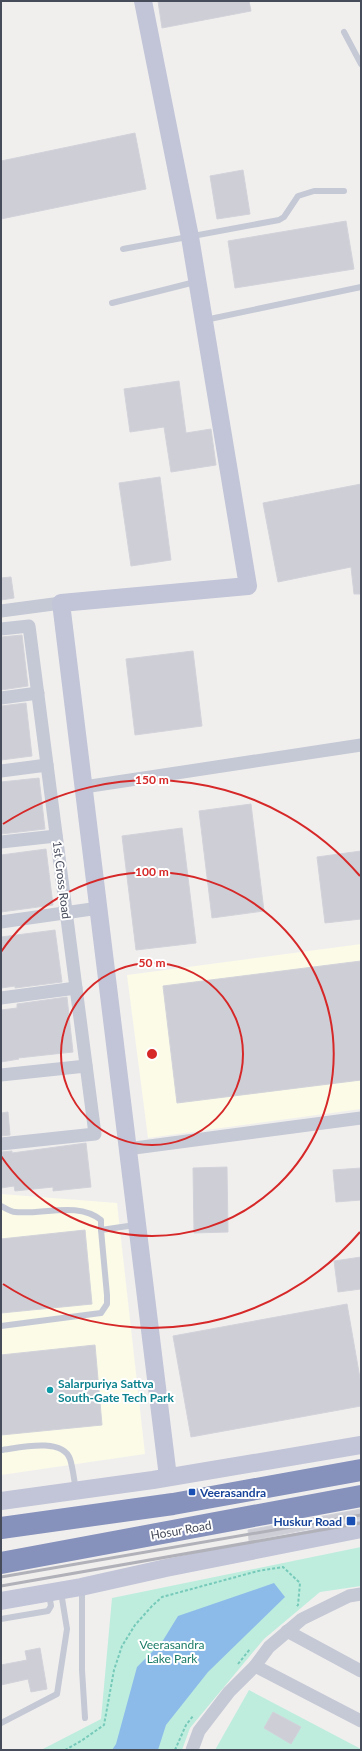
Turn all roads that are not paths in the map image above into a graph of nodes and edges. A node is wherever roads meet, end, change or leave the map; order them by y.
1 (143, 1) edge
2 (344, 32) dead end
3 (361, 64) edge
4 (344, 191) dead end
5 (190, 237) junction
6 (122, 249) dead end
7 (197, 281) junction
8 (361, 287) edge
9 (112, 303) dead end
10 (203, 320) junction
11 (61, 603) junction
12 (1, 610) edge
13 (1, 629) edge
14 (38, 693) junction
15 (1, 698) edge
16 (361, 745) edge
17 (47, 765) junction
18 (1, 771) edge
19 (84, 787) junction
20 (56, 836) junction
21 (1, 842) edge
22 (99, 908) junction
23 (66, 912) junction
24 (1, 922) edge
25 (76, 988) junction
26 (1, 998) edge
27 (86, 1066) junction
28 (1, 1075) edge
29 (361, 1118) edge
30 (1, 1144) edge
31 (127, 1149) junction
32 (1, 1206) edge
33 (136, 1225) junction
34 (101, 1230) junction
35 (1, 1326) edge
36 (361, 1444) edge
37 (1, 1450) edge
38 (361, 1470) edge
39 (168, 1477) junction
40 (76, 1491) junction
41 (361, 1496) edge
42 (1, 1501) edge
43 (173, 1504) junction
44 (1, 1528) edge
45 (361, 1528) edge
46 (176, 1530) junction
47 (1, 1563) edge
48 (82, 1587) junction
49 (55, 1592) junction
50 (361, 1594) edge
51 (1, 1601) edge
52 (1, 1619) edge
53 (287, 1632) junction
54 (255, 1666) junction
55 (361, 1671) edge
56 (85, 1718) dead end
57 (361, 1721) edge
58 (1, 1723) edge
59 (192, 1750) edge

1 - 5 street
2 - 3 lane
4 - 5 lane
5 - 6 lane
5 - 7 street
7 - 9 lane
7 - 10 street
8 - 10 lane
10 - 11 street
11 - 12 street
11 - 19 street
13 - 14 street, 1st Cross Road
14 - 15 street
14 - 17 street, 1st Cross Road
16 - 19 street
17 - 18 street
17 - 20 street, 1st Cross Road
19 - 22 street
20 - 21 street
20 - 23 street, 1st Cross Road
22 - 23 street
22 - 31 street
23 - 24 street
23 - 25 street, 1st Cross Road
25 - 26 street
25 - 27 street, 1st Cross Road
27 - 28 street
27 - 30 street, 1st Cross Road
29 - 31 street
31 - 33 street
32 - 34 lane
33 - 34 lane
33 - 39 street
34 - 35 lane
36 - 39 street
37 - 40 lane
38 - 43 highway
39 - 40 street
40 - 42 street
41 - 46 highway, Hosur Road
43 - 44 highway
43 - 46 highway
45 - 48 street
46 - 47 highway, Hosur Road
48 - 49 street
48 - 56 lane
49 - 51 street
49 - 52 lane
49 - 58 lane
50 - 53 street
53 - 54 street
53 - 55 street
54 - 57 street
54 - 59 street

